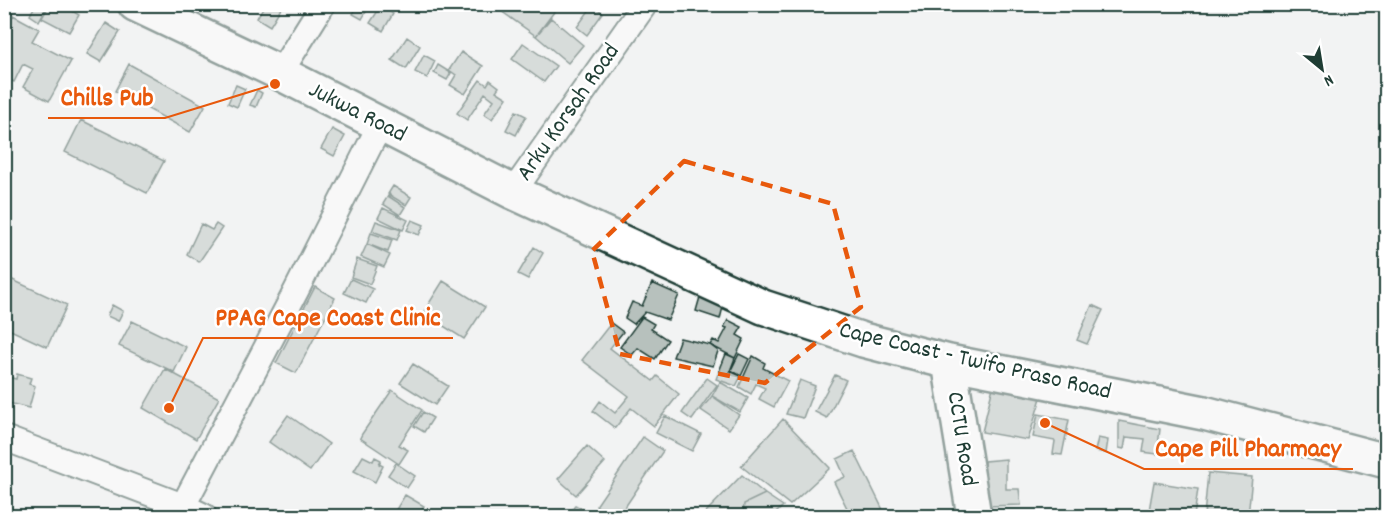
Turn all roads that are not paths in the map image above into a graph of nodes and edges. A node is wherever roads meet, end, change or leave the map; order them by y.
1 (135, 4) edge
2 (323, 4) edge
3 (645, 4) edge
4 (280, 73) junction
5 (380, 125) junction
6 (513, 192) junction
7 (950, 362) junction
8 (4, 438) edge
9 (1386, 461) edge
10 (198, 514) edge
11 (974, 516) edge

1 - 4 main road, Jukwa Road
2 - 4 street
3 - 6 street, Arku Korsah Road
4 - 5 main road, Jukwa Road
5 - 6 main road, Jukwa Road
5 - 10 street
6 - 7 main road, Cape Coast - Twifo Praso Road
7 - 9 main road, Cape Coast - Twifo Praso Road
7 - 11 main road, CCTU Road
8 - 10 street

